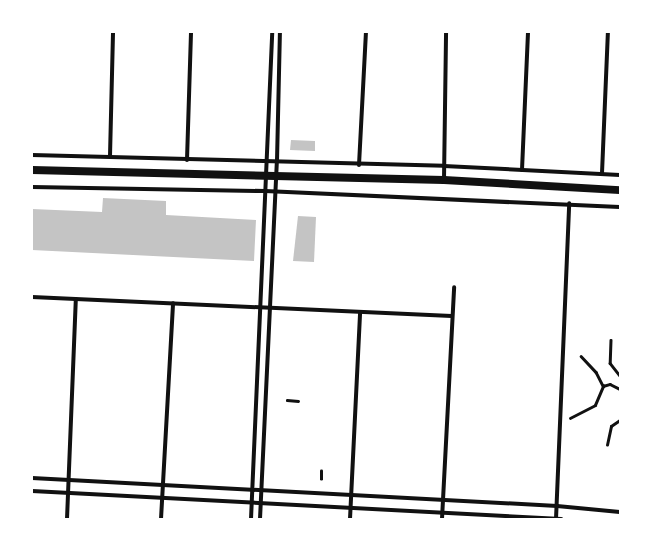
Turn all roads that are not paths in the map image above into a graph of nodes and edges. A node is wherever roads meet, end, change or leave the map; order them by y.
1 (113, 32) edge
2 (192, 32) edge
3 (272, 32) edge
4 (280, 32) edge
5 (366, 32) edge
6 (446, 32) edge
7 (528, 32) edge
8 (608, 32) edge
9 (32, 155) edge
10 (110, 156) junction
11 (187, 160) junction
12 (266, 161) junction
13 (277, 162) junction
14 (359, 165) junction
15 (444, 166) junction
16 (32, 170) edge
17 (522, 170) junction
18 (602, 173) junction
19 (620, 175) edge
20 (266, 176) junction
21 (276, 177) junction
22 (444, 180) junction
23 (32, 187) edge
24 (620, 190) edge
25 (265, 191) junction
26 (276, 192) junction
27 (569, 203) junction
28 (620, 207) edge
29 (454, 287) dead end
30 (32, 297) edge
31 (76, 299) junction
32 (173, 303) junction
33 (260, 307) junction
34 (270, 308) junction
35 (360, 312) junction
36 (452, 316) junction
37 (32, 478) edge
38 (69, 480) junction
39 (163, 485) junction
40 (252, 490) junction
41 (261, 490) junction
42 (32, 491) edge
43 (68, 493) junction
44 (351, 495) junction
45 (162, 498) junction
46 (443, 500) junction
47 (251, 502) junction
48 (260, 502) junction
49 (557, 506) junction
50 (350, 507) junction
51 (442, 511) junction
52 (620, 512) edge
53 (67, 519) edge
54 (161, 519) edge
55 (251, 519) edge
56 (260, 519) edge
57 (350, 519) edge
58 (442, 519) edge
59 (556, 519) edge
60 (560, 519) edge

1 - 10 street
2 - 11 street
3 - 12 street
4 - 13 street
5 - 14 street
6 - 15 street
7 - 17 street
8 - 18 street
9 - 10 street
10 - 11 street
11 - 12 street
12 - 13 street
12 - 20 street
13 - 14 street
13 - 21 street
14 - 15 street
15 - 17 street
15 - 22 street
16 - 20 main road
17 - 18 street
18 - 19 street
20 - 21 main road
20 - 25 street
21 - 22 main road
21 - 26 street
22 - 24 main road
23 - 25 street
25 - 26 street
25 - 33 street
26 - 27 street
26 - 34 street
27 - 28 street
27 - 49 street
29 - 36 street
30 - 31 street
31 - 32 street
31 - 38 street
32 - 33 street
32 - 39 street
33 - 34 street
33 - 40 street
34 - 35 street
34 - 41 street
35 - 36 street
35 - 44 street
36 - 46 street
37 - 38 street
38 - 39 street
38 - 43 street
39 - 40 street
39 - 45 street
40 - 41 street
40 - 47 street
41 - 44 street
41 - 48 street
42 - 43 street
43 - 45 street
43 - 53 street
44 - 46 street
44 - 50 street
45 - 47 street
45 - 54 street
46 - 49 street
46 - 51 street
47 - 48 street
47 - 55 street
48 - 50 street
48 - 56 street
49 - 52 street
49 - 59 street
50 - 51 street
50 - 57 street
51 - 58 street
51 - 59 street
59 - 60 street

